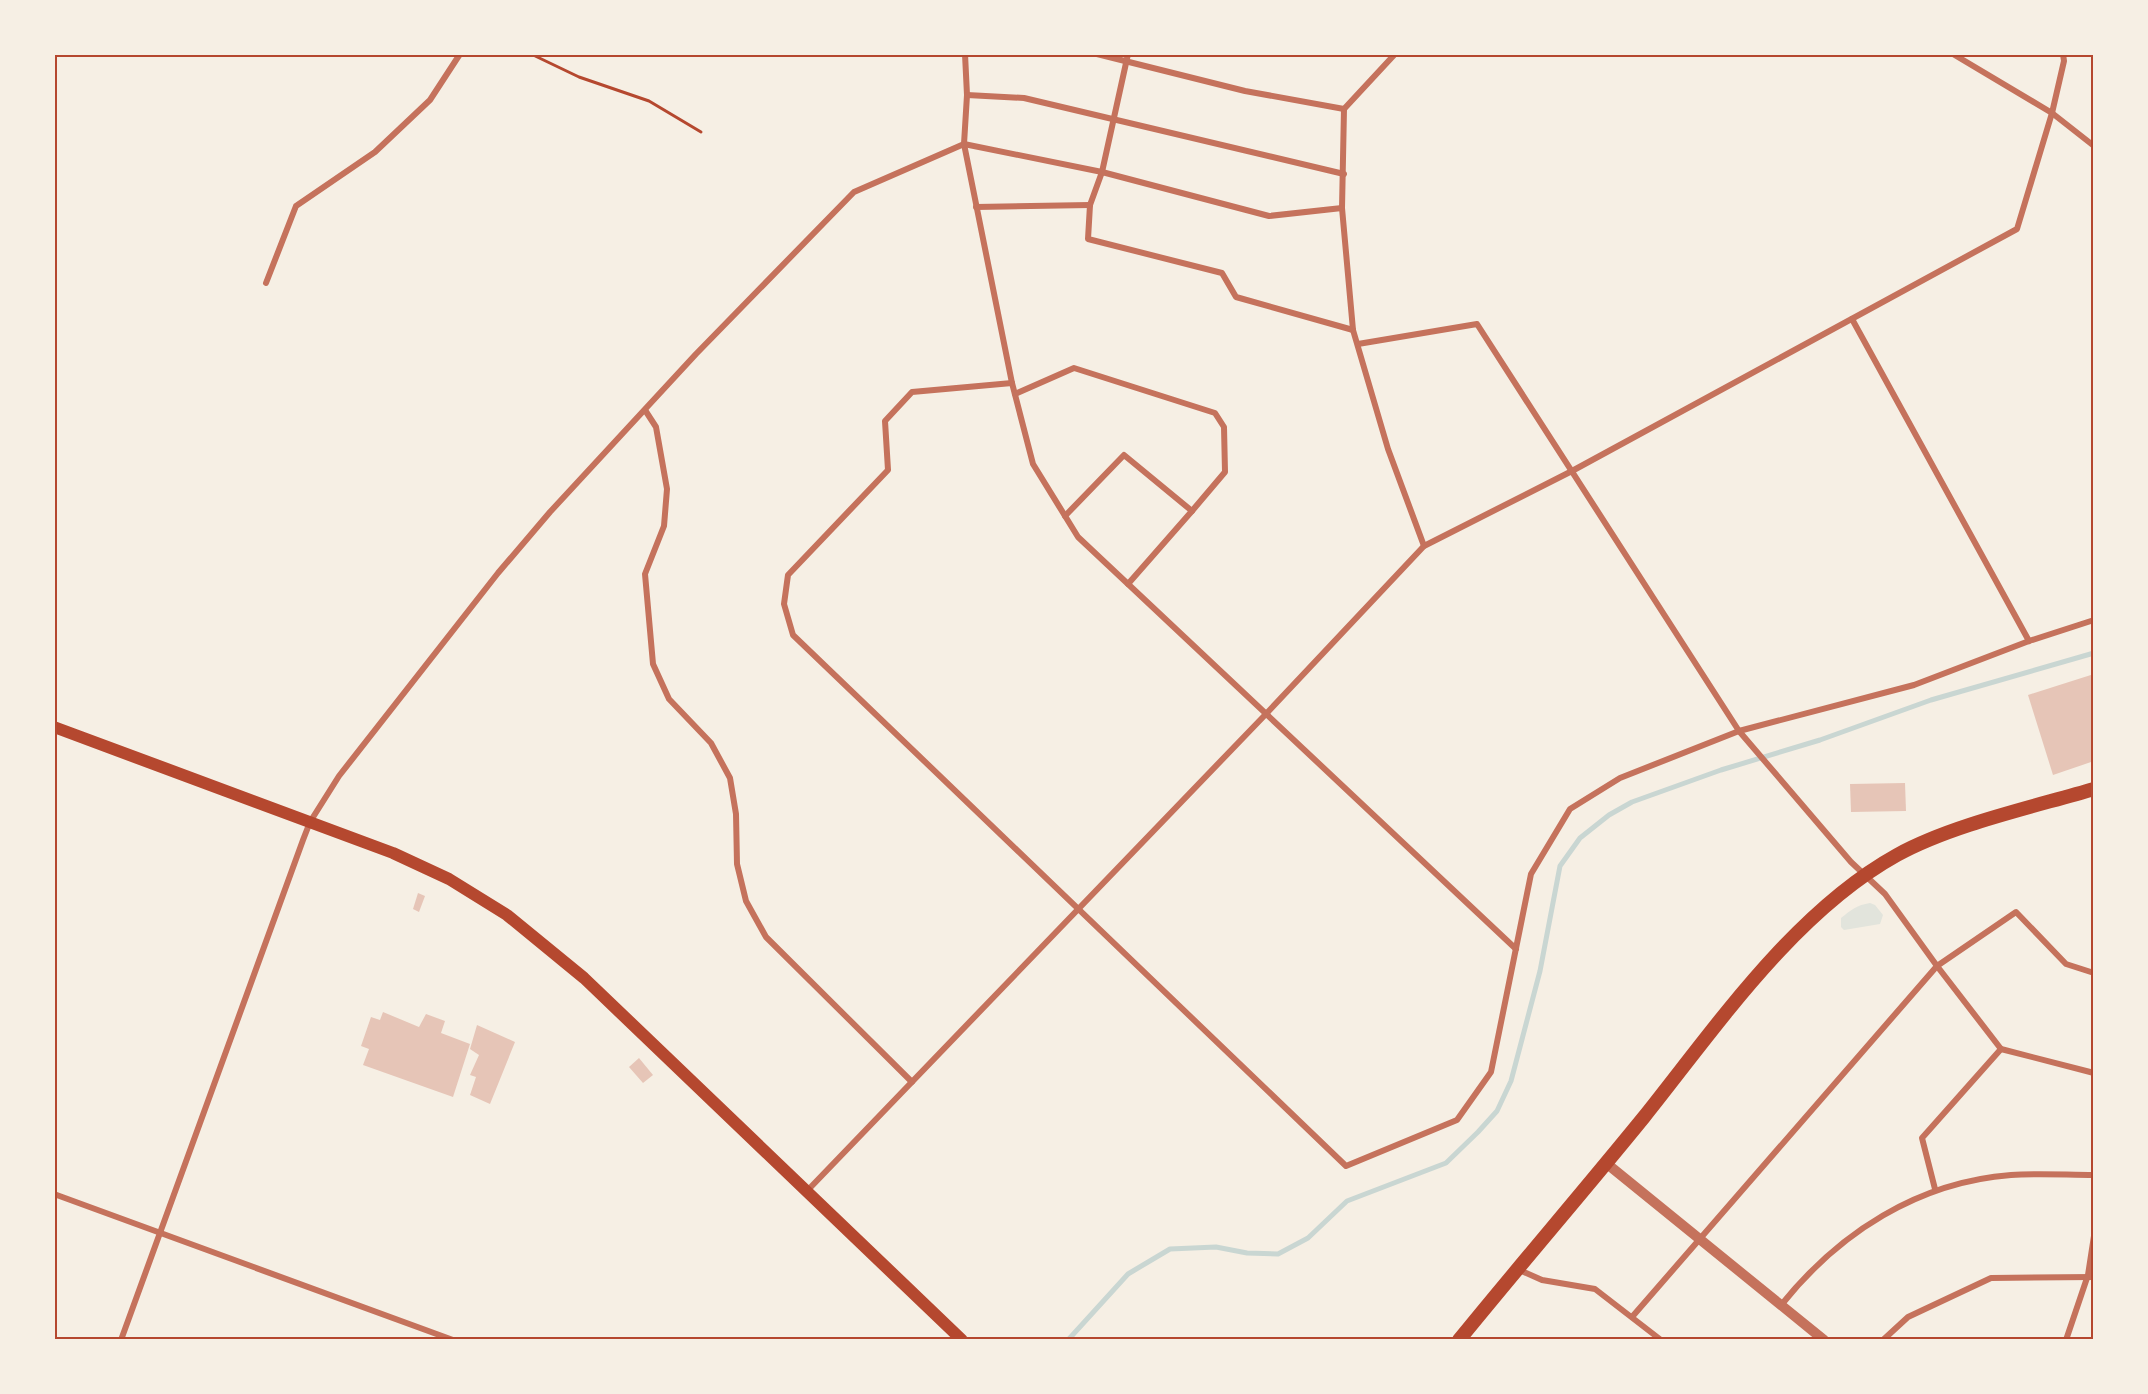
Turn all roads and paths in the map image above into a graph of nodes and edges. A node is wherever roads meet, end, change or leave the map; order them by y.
1 (460, 54) edge
2 (531, 54) edge
3 (543, 54) edge
4 (965, 54) edge
5 (1097, 54) edge
6 (1395, 54) edge
7 (1953, 54) edge
8 (2063, 54) edge
9 (1128, 58) edge
10 (540, 59) junction
11 (967, 95) junction
12 (1344, 109) junction
13 (2052, 113) junction
14 (1113, 119) junction
15 (701, 132) dead end
16 (964, 144) junction
17 (2094, 146) edge
18 (1102, 172) junction
19 (1344, 174) junction
20 (1090, 205) junction
21 (976, 207) junction
22 (1342, 208) junction
23 (266, 283) dead end
24 (1852, 320) junction
25 (1353, 330) junction
26 (1358, 344) junction
27 (1012, 383) junction
28 (1015, 394) junction
29 (645, 410) junction
30 (1572, 471) junction
31 (1192, 511) junction
32 (1065, 516) junction
33 (1424, 546) junction
34 (1128, 584) junction
35 (2094, 620) edge
36 (2029, 641) junction
37 (1265, 715) junction
38 (54, 727) edge
39 (1739, 730) junction
40 (2094, 789) edge
41 (310, 822) junction
42 (1865, 876) junction
43 (1079, 908) junction
44 (1516, 949) junction
45 (1937, 966) junction
46 (2094, 973) edge
47 (2001, 1049) junction
48 (2094, 1074) edge
49 (912, 1082) junction
50 (1606, 1163) junction
51 (2094, 1175) edge
52 (1935, 1189) junction
53 (807, 1191) junction
54 (54, 1194) edge
55 (160, 1235) junction
56 (2094, 1236) edge
57 (1700, 1241) junction
58 (1516, 1269) junction
59 (2091, 1276) edge
60 (1782, 1304) junction
61 (1632, 1317) junction
62 (121, 1340) edge
63 (453, 1340) edge
64 (962, 1340) edge
65 (1459, 1340) edge
66 (1661, 1340) edge
67 (1824, 1340) edge
68 (1883, 1340) edge
69 (2066, 1340) edge

1 - 23 street
2 - 10 path
3 - 10 path
4 - 11 street
5 - 9 street
6 - 12 street
7 - 13 street
8 - 13 street
9 - 12 street
9 - 14 street
10 - 15 path
11 - 14 street
11 - 16 street
12 - 19 street
13 - 17 street
13 - 24 street
14 - 18 street
14 - 19 street
16 - 18 street
16 - 21 street
16 - 29 street
18 - 20 street
18 - 22 street
19 - 22 street
20 - 21 street
20 - 25 street
21 - 27 street
22 - 25 street
24 - 30 street
24 - 36 street
25 - 26 street
26 - 30 street
26 - 33 street
27 - 28 street
27 - 43 street
28 - 31 street
28 - 32 street
29 - 41 street
29 - 49 street
30 - 33 street
30 - 39 street
31 - 32 street
31 - 34 street
32 - 34 street
33 - 37 street
34 - 37 street
35 - 36 street
36 - 39 street
37 - 43 street
37 - 44 street
38 - 41 main road
39 - 42 street
39 - 44 street
40 - 42 main road
41 - 53 main road
41 - 55 street
42 - 45 street
42 - 50 main road
43 - 44 street
43 - 49 street
45 - 46 street
45 - 47 street
45 - 57 street
47 - 48 street
47 - 52 street
49 - 53 street
50 - 57 street
50 - 58 main road
51 - 52 street
52 - 60 street
53 - 64 main road
54 - 55 street
55 - 62 street
55 - 63 street
56 - 59 street
57 - 60 street
57 - 61 street
58 - 61 street
58 - 65 main road
59 - 68 street
59 - 69 street
60 - 67 street
61 - 66 street

